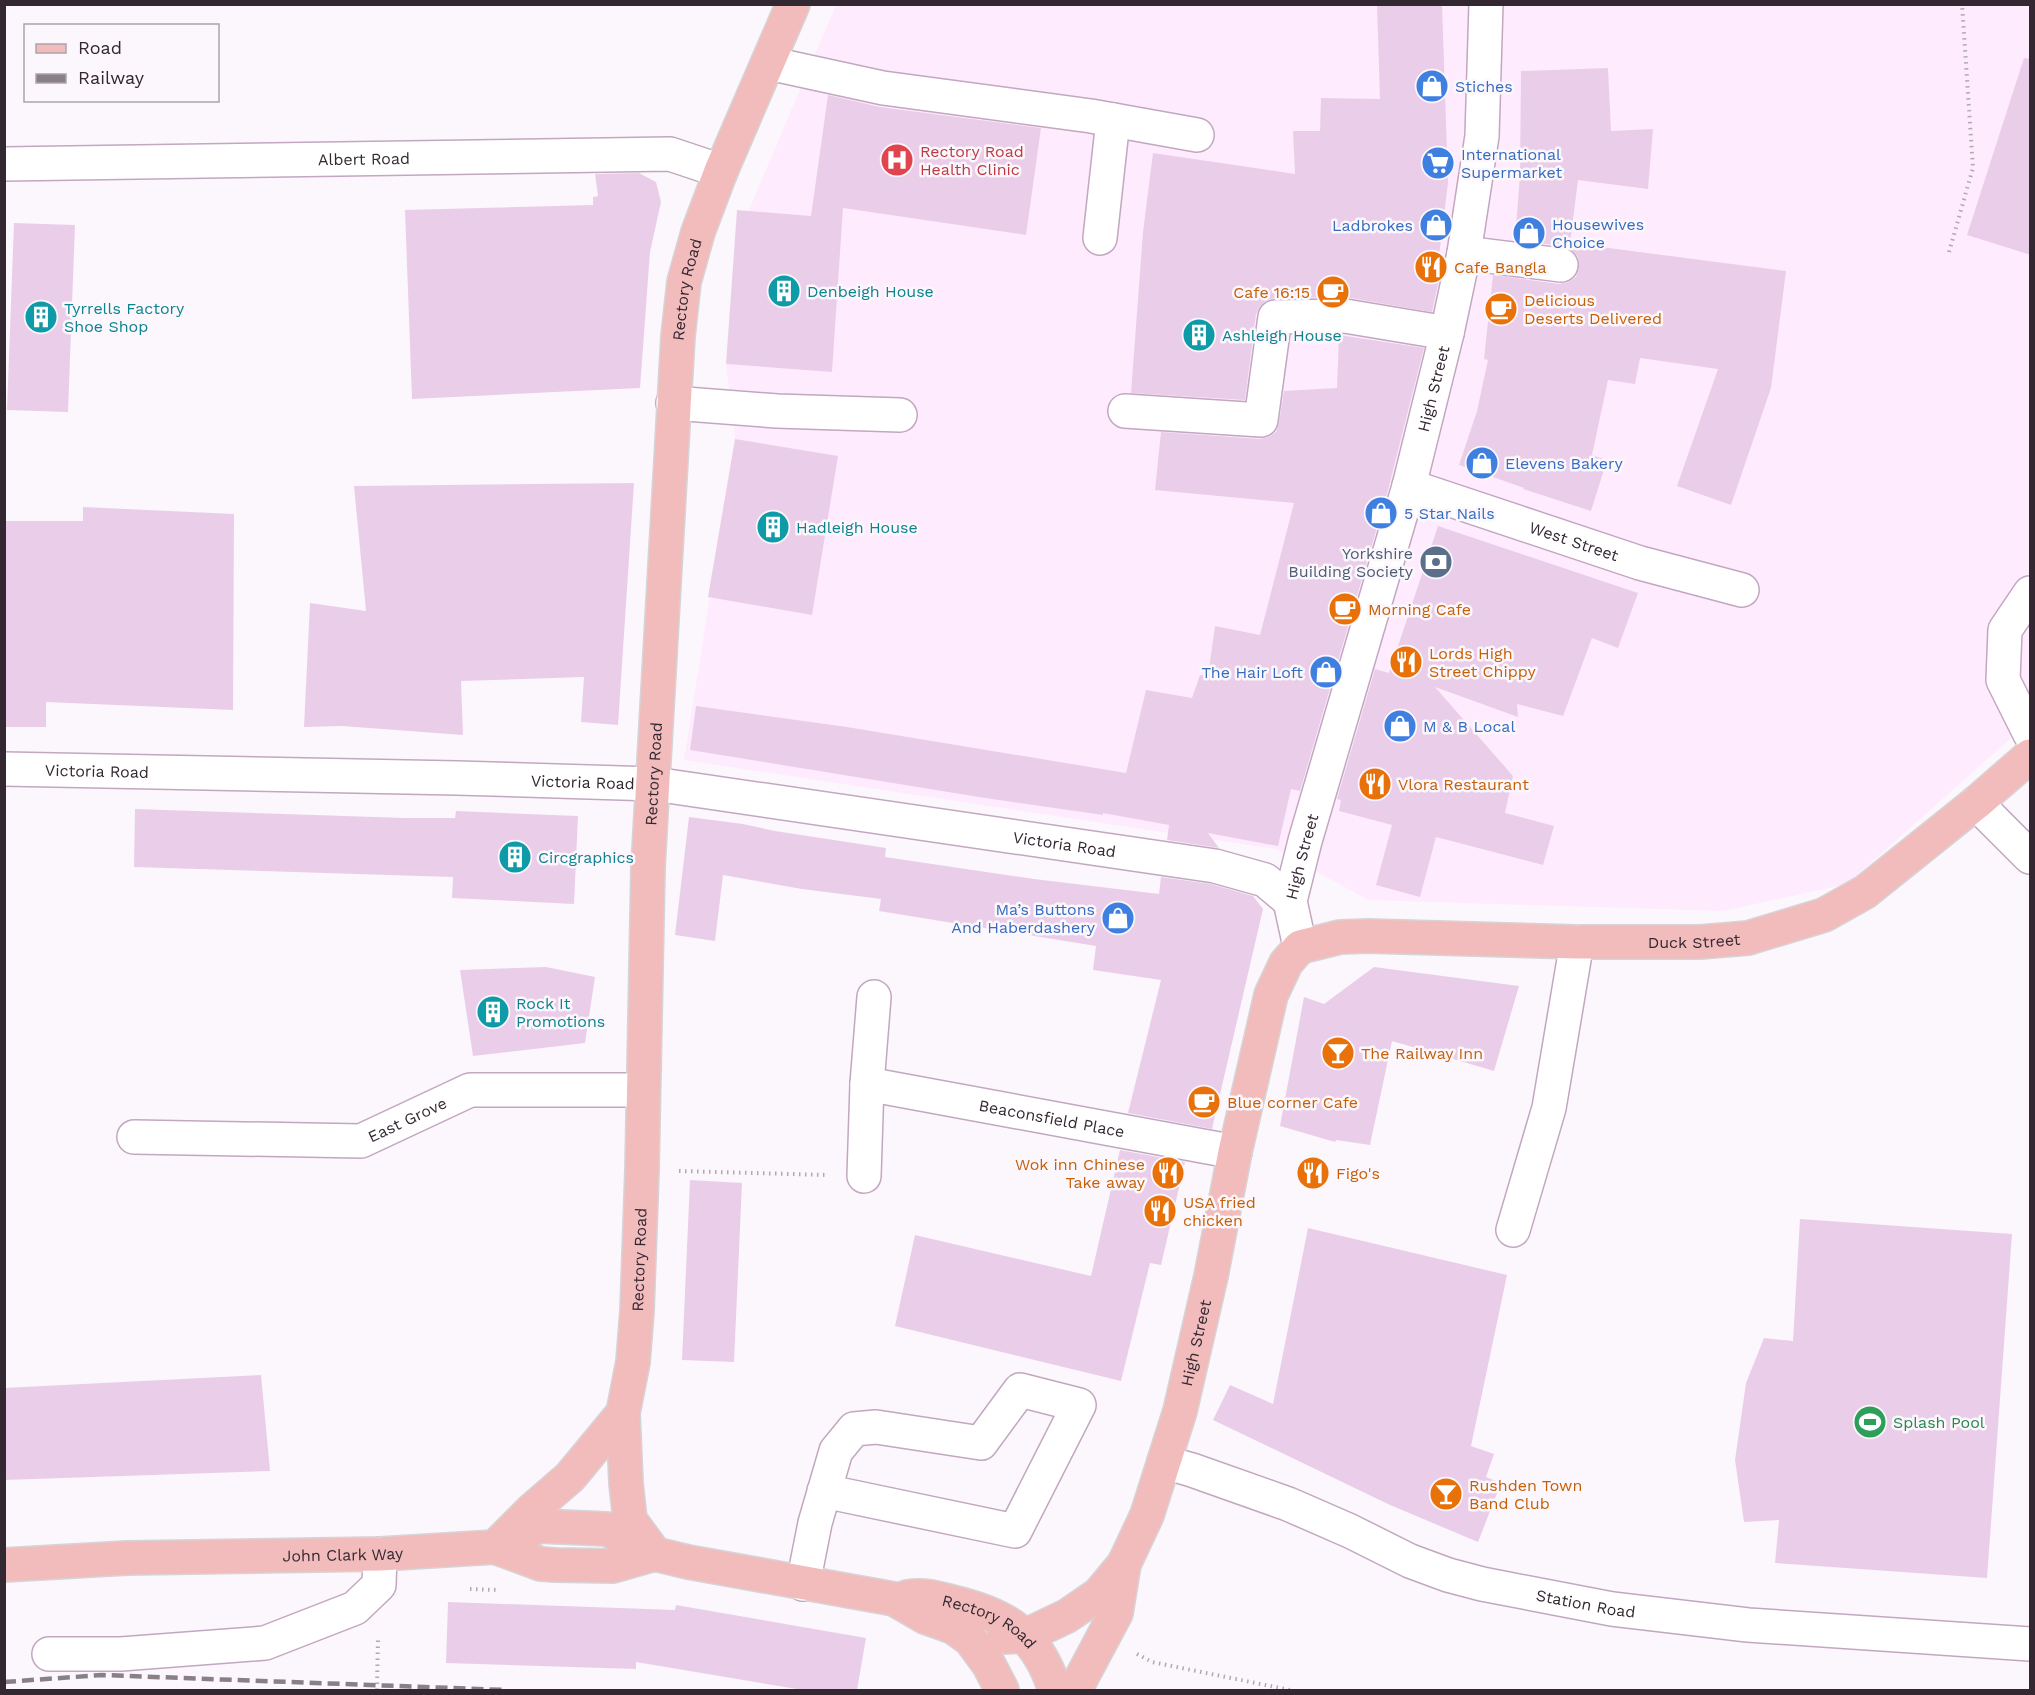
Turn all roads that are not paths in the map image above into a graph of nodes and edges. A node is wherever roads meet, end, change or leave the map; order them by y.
1 (793, 4) edge
2 (1486, 4) edge
3 (768, 63) junction
4 (1113, 120) junction
5 (1197, 135) dead end
6 (4, 164) edge
7 (721, 171) junction
8 (1100, 238) dead end
9 (1464, 253) junction
10 (1561, 265) dead end
11 (1447, 333) junction
12 (674, 403) junction
13 (1125, 411) dead end
14 (900, 415) dead end
15 (1409, 486) junction
16 (1742, 590) dead end
17 (2031, 593) edge
18 (2031, 734) edge
19 (2031, 756) edge
20 (4, 769) edge
21 (654, 784) junction
22 (1976, 803) junction
23 (2031, 857) edge
24 (1290, 901) junction
25 (1577, 942) junction
26 (1300, 947) junction
27 (874, 997) dead end
28 (867, 1084) junction
29 (643, 1090) junction
30 (134, 1137) dead end
31 (1235, 1152) junction
32 (864, 1176) road end
33 (1513, 1230) dead end
34 (623, 1413) junction
35 (1164, 1462) junction
36 (825, 1491) junction
37 (495, 1547) junction
38 (380, 1554) junction
39 (655, 1554) junction
40 (1124, 1564) junction
41 (4, 1565) edge
42 (803, 1584) junction
43 (894, 1599) junction
44 (1025, 1636) junction
45 (970, 1640) junction
46 (2031, 1644) edge
47 (49, 1654) dead end
48 (1002, 1690) edge
49 (1055, 1690) edge
50 (1075, 1690) edge

1 - 3 main road, Rectory Road
2 - 9 street, High Street
3 - 4 street
3 - 7 main road, Rectory Road
4 - 5 street
4 - 8 street
6 - 7 street, Albert Road
7 - 12 main road, Rectory Road
9 - 10 street
9 - 11 street, High Street
11 - 13 street
11 - 15 street, High Street
12 - 14 street
12 - 21 main road, Rectory Road
15 - 16 street, West Street
15 - 24 street, High Street
17 - 18 street
19 - 22 main road, Duck Street
20 - 21 street, Victoria Road
21 - 24 street, Victoria Road
21 - 29 main road, Rectory Road
22 - 23 street
22 - 25 main road, Duck Street
24 - 26 street, High Street
25 - 26 main road, Duck Street
25 - 33 street
26 - 31 main road, High Street
27 - 28 street
28 - 31 street, Beaconsfield Place
28 - 32 street
29 - 30 street, East Grove
29 - 34 main road, Rectory Road
31 - 35 main road, High Street
34 - 37 main road
34 - 39 main road, Rectory Road
35 - 40 main road, High Street
35 - 46 street, Station Road
36 - 36 street
36 - 42 street
37 - 38 main road, John Clark Way
37 - 39 main road, Rectory Road
38 - 41 main road, John Clark Way
38 - 47 street
39 - 42 main road, Rectory Road
40 - 44 main road
40 - 50 main road, High Street
42 - 43 main road, Rectory Road
43 - 44 main road, Rectory Road
43 - 45 main road, Rectory Road
44 - 45 main road
44 - 49 main road, Rectory Road
45 - 48 main road, Rectory Road

